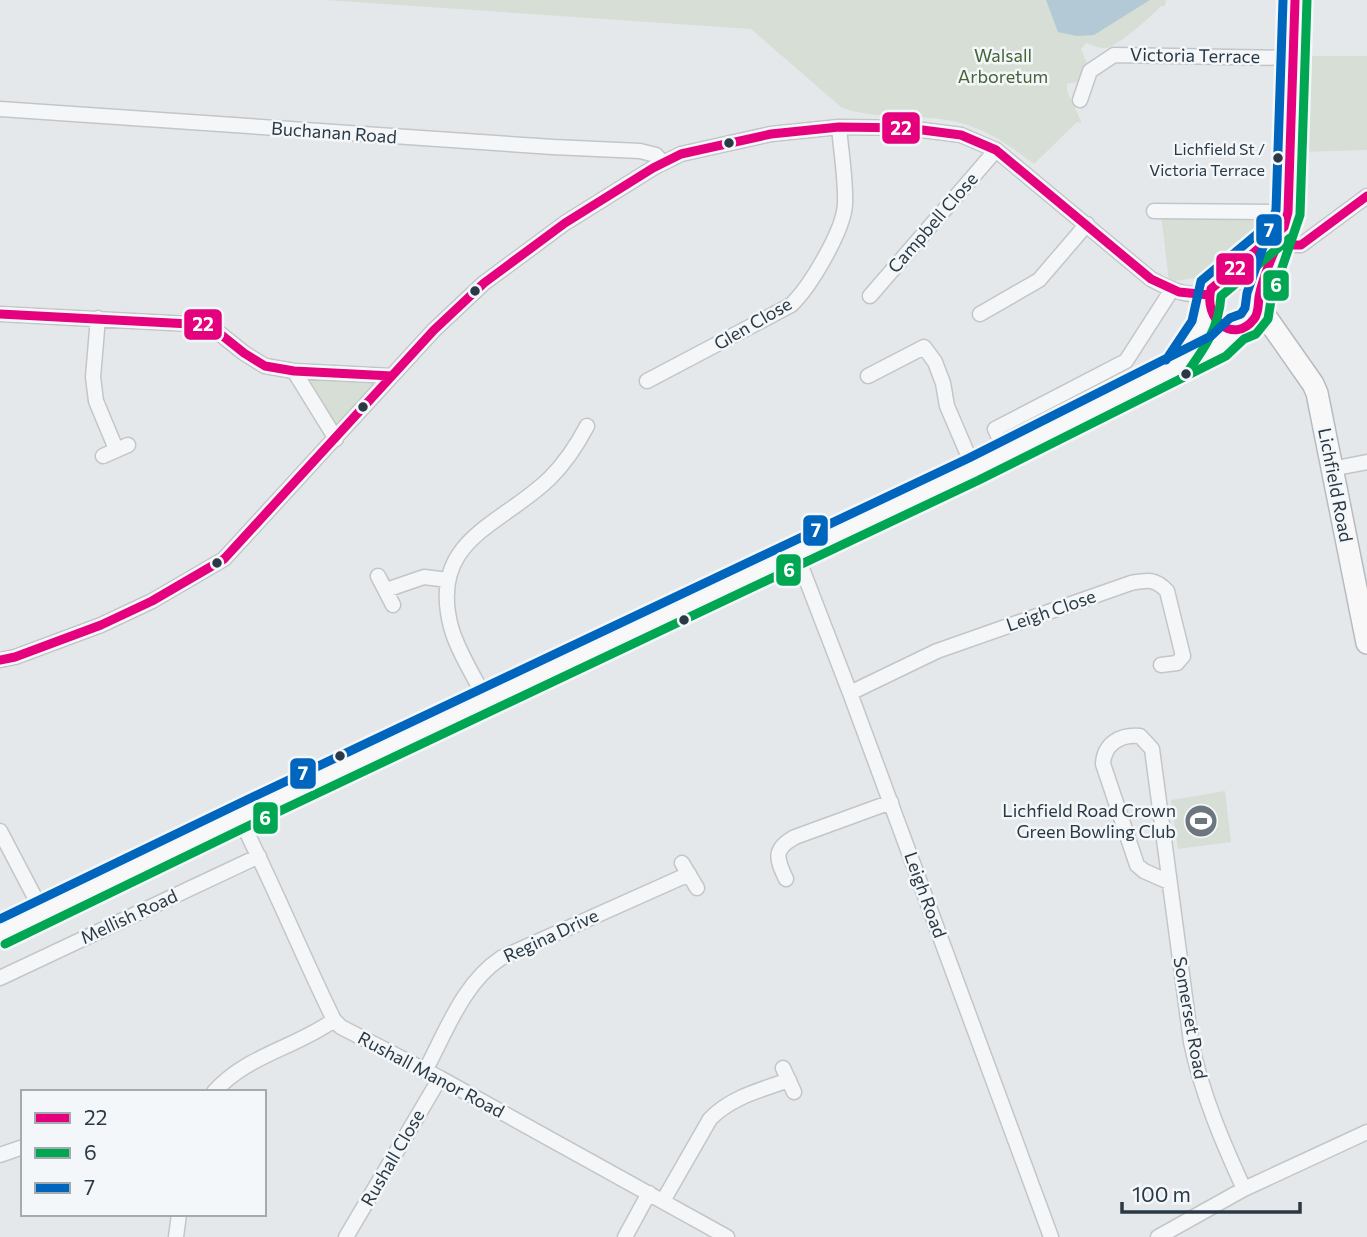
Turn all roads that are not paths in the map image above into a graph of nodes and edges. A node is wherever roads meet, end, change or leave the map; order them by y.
1 (1295, 0) edge
2 (1293, 58) junction
3 (1080, 100) dead end
4 (0, 109) edge
5 (839, 127) junction
6 (996, 150) junction
7 (658, 166) junction
8 (1367, 196) edge
9 (1154, 211) dead end
10 (1087, 225) junction
11 (1283, 228) junction
12 (1226, 278) junction
13 (1171, 291) junction
14 (870, 296) dead end
15 (1209, 303) junction
16 (0, 314) edge
17 (980, 314) dead end
18 (1251, 314) junction
19 (99, 318) junction
20 (1175, 369) junction
21 (294, 371) junction
22 (392, 376) junction
23 (868, 376) dead end
24 (655, 382) dead end
25 (587, 426) dead end
26 (336, 439) junction
27 (1002, 444) dead end
28 (116, 450) dead end
29 (1367, 463) edge
30 (974, 469) junction
31 (1331, 470) junction
32 (796, 553) junction
33 (1359, 561) edge
34 (378, 576) dead end
35 (448, 580) junction
36 (386, 590) junction
37 (393, 605) dead end
38 (1367, 643) edge
39 (0, 660) edge
40 (1161, 665) dead end
41 (850, 692) junction
42 (486, 700) junction
43 (891, 802) junction
44 (239, 817) junction
45 (0, 831) edge
46 (259, 856) junction
47 (787, 875) dead end
48 (1169, 882) junction
49 (696, 888) dead end
50 (42, 911) junction
51 (0, 933) edge
52 (0, 978) edge
53 (334, 1020) junction
54 (425, 1071) junction
55 (440, 1078) junction
56 (788, 1080) dead end
57 (216, 1090) edge
58 (1367, 1132) edge
59 (21, 1148) edge
60 (0, 1155) edge
61 (1244, 1189) junction
62 (649, 1193) junction
63 (663, 1201) junction
64 (179, 1216) edge
65 (177, 1237) edge
66 (346, 1237) edge
67 (625, 1237) edge
68 (727, 1237) edge
69 (1051, 1237) edge
70 (1158, 1237) edge

1 - 2 highway
2 - 3 street, Victoria Terrace
2 - 11 highway
4 - 7 street, Buchanan Road
5 - 6 street
5 - 7 street
5 - 24 street, Glen Close
6 - 10 street
6 - 14 street, Campbell Close
7 - 22 street
8 - 11 street
9 - 11 street
10 - 13 street
10 - 17 street
11 - 12 highway
11 - 18 highway
12 - 15 highway
12 - 18 highway
13 - 15 street
13 - 27 street
15 - 18 highway
15 - 20 main road
16 - 19 street
18 - 20 main road
18 - 31 highway, Lichfield Road
19 - 21 street
19 - 28 street
20 - 30 main road
21 - 22 street
21 - 26 street
22 - 26 street
23 - 30 street
25 - 35 street
26 - 39 street
29 - 31 street
30 - 32 main road
31 - 33 highway, Lichfield Road
32 - 41 street, Leigh Road
32 - 42 main road
33 - 38 highway, Lichfield Road
34 - 36 street
35 - 36 street
35 - 42 street
36 - 37 street
40 - 41 street, Leigh Close
41 - 43 street, Leigh Road
42 - 44 main road
43 - 47 street
43 - 69 street, Leigh Road
44 - 46 street
44 - 50 main road
45 - 50 street
46 - 52 street, Mellish Road
46 - 53 street
48 - 48 street, Somerset Road
48 - 61 street, Somerset Road
49 - 54 street, Regina Drive
50 - 51 main road
53 - 54 street, Rushall Manor Road
53 - 57 street
54 - 55 street, Rushall Manor Road
55 - 62 street, Rushall Manor Road
55 - 66 street, Rushall Close
56 - 63 street
58 - 61 street
59 - 60 street
61 - 70 street
62 - 63 street, Rushall Manor Road
62 - 67 street
63 - 68 street, Rushall Manor Road
64 - 65 street

